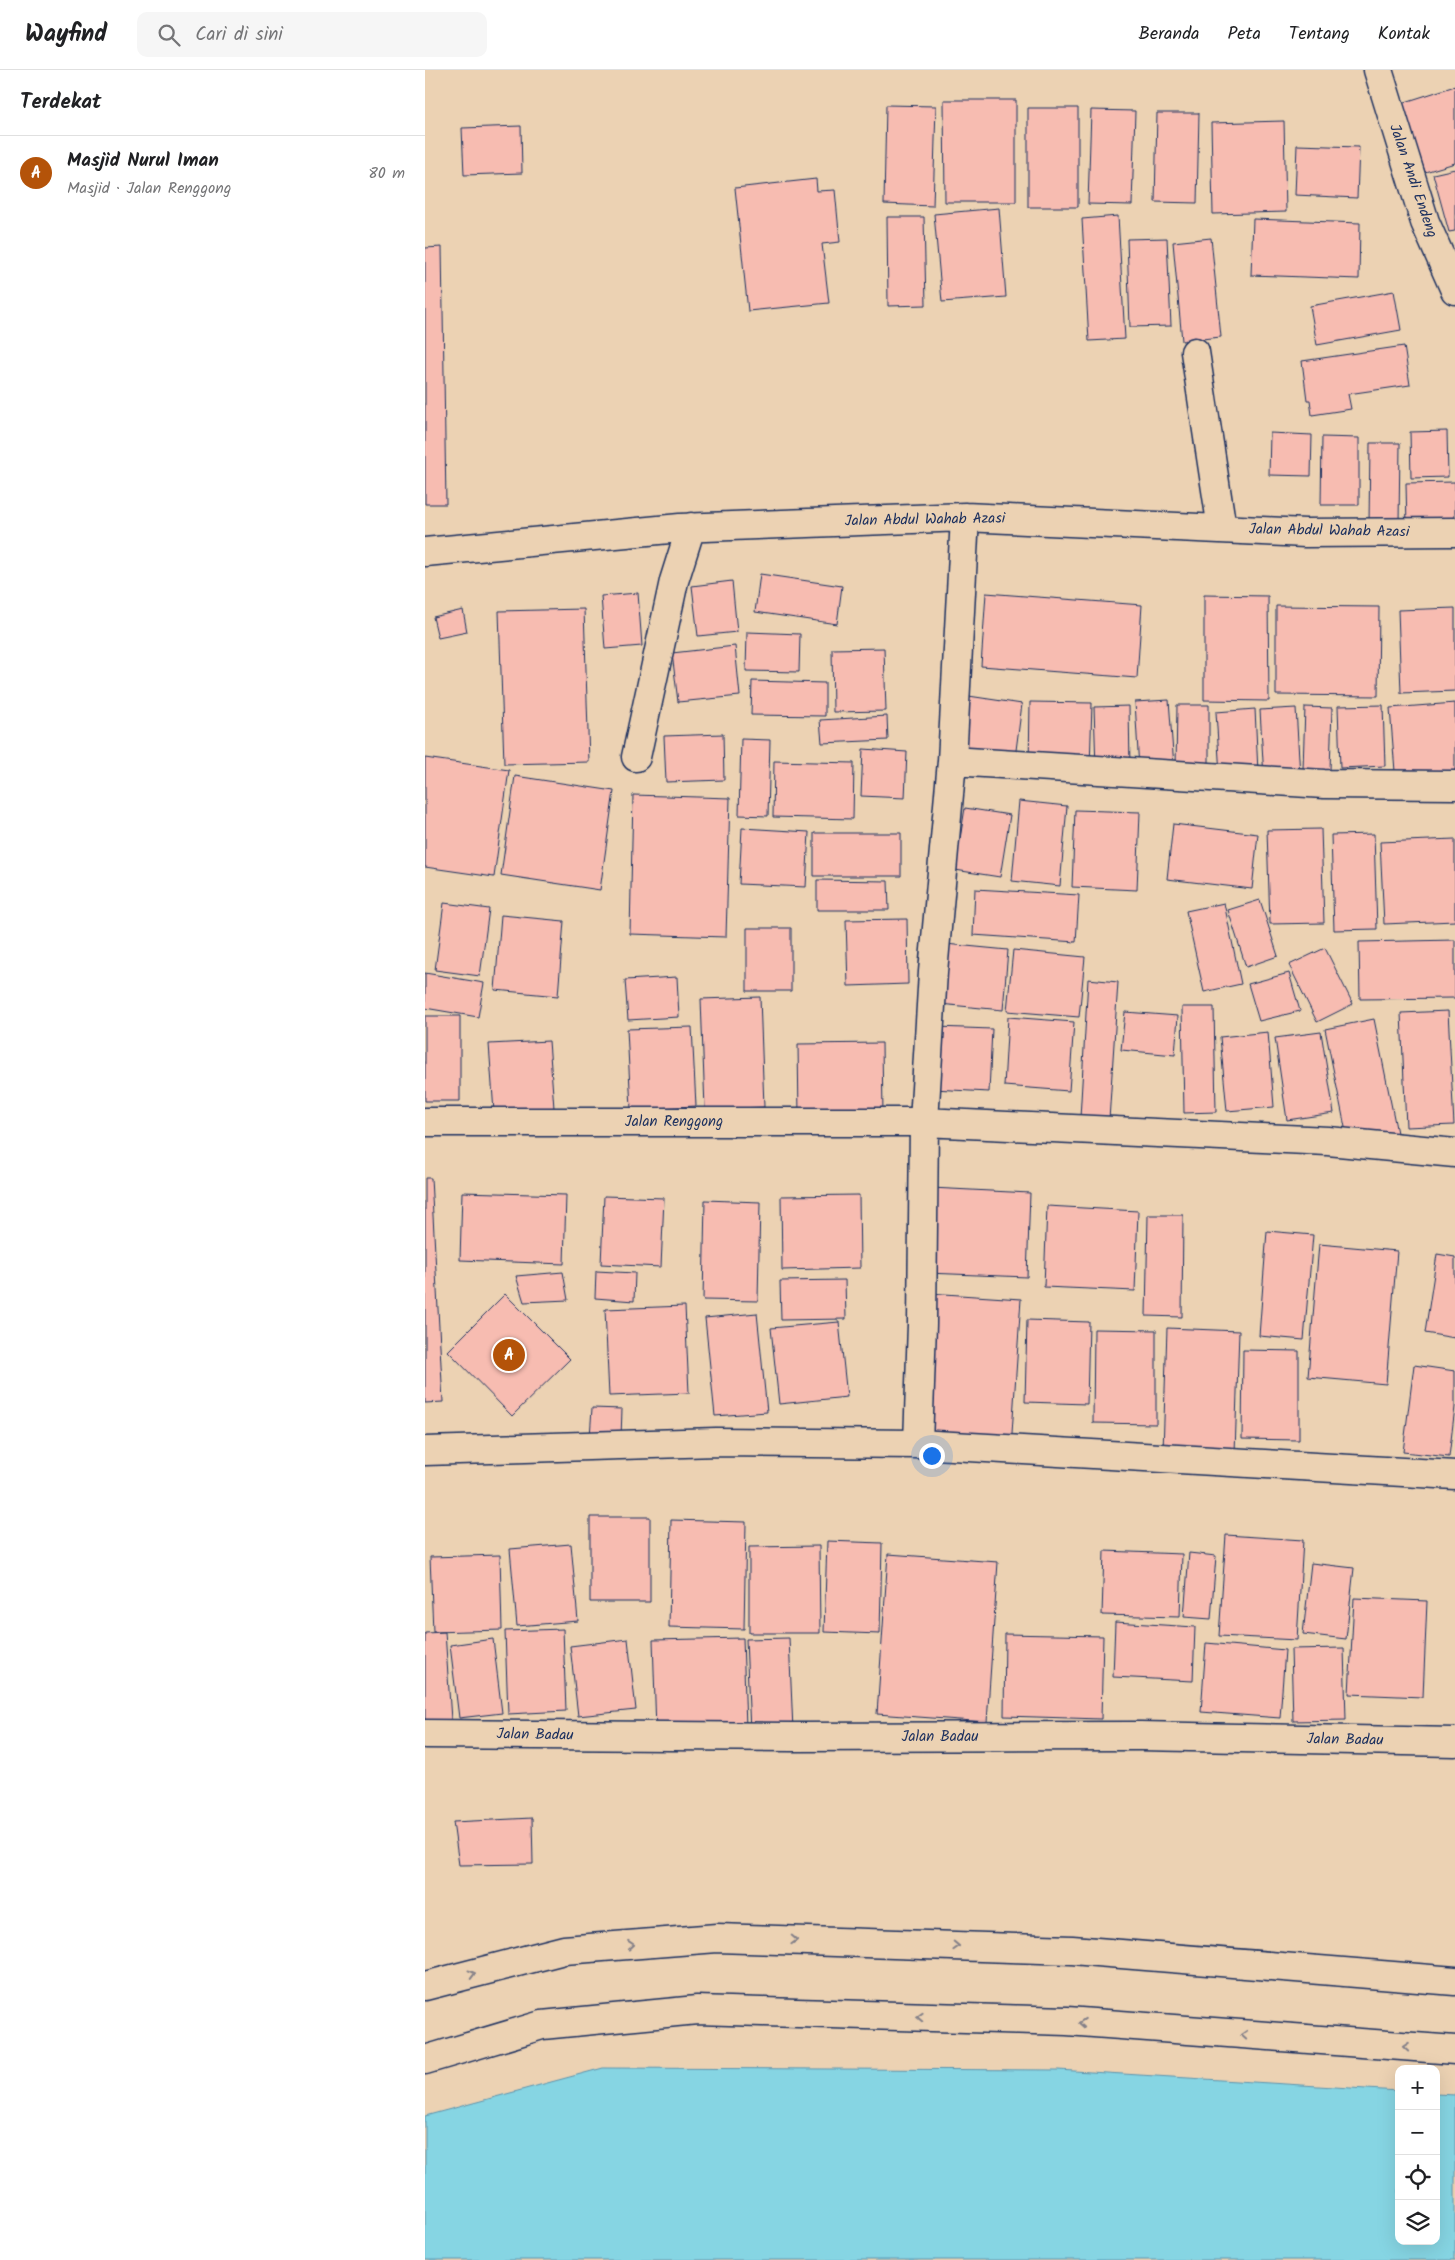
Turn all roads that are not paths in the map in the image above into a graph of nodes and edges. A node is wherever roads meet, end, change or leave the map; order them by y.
1 (1378, 70) edge
2 (1455, 290) edge
3 (1195, 352) dead end
4 (965, 516) junction
5 (691, 527) junction
6 (1222, 529) junction
7 (1455, 532) edge
8 (425, 552) edge
9 (636, 757) dead end
10 (952, 761) junction
11 (1455, 785) edge
12 (425, 1122) edge
13 (924, 1122) junction
14 (1455, 1153) edge
15 (918, 1444) junction
16 (425, 1451) edge
17 (1455, 1475) edge
18 (425, 1734) edge
19 (1455, 1742) edge
20 (1455, 1982) edge
21 (425, 1986) edge
22 (1455, 2050) edge
23 (425, 2060) edge

1 - 2 main road, Jalan Andi Endeng
3 - 6 main road
4 - 5 main road, Jalan Abdul Wahab Azasi
4 - 6 main road, Jalan Abdul Wahab Azasi
4 - 10 main road
5 - 8 main road, Jalan Abdul Wahab Azasi
5 - 9 main road
6 - 7 main road, Jalan Abdul Wahab Azasi
10 - 11 main road
10 - 13 main road
12 - 13 main road, Jalan Renggong
13 - 14 main road, Jalan Renggong
13 - 15 main road
15 - 16 main road
15 - 17 main road
18 - 19 main road, Jalan Badau
21 -> 20 main road
22 -> 23 main road

